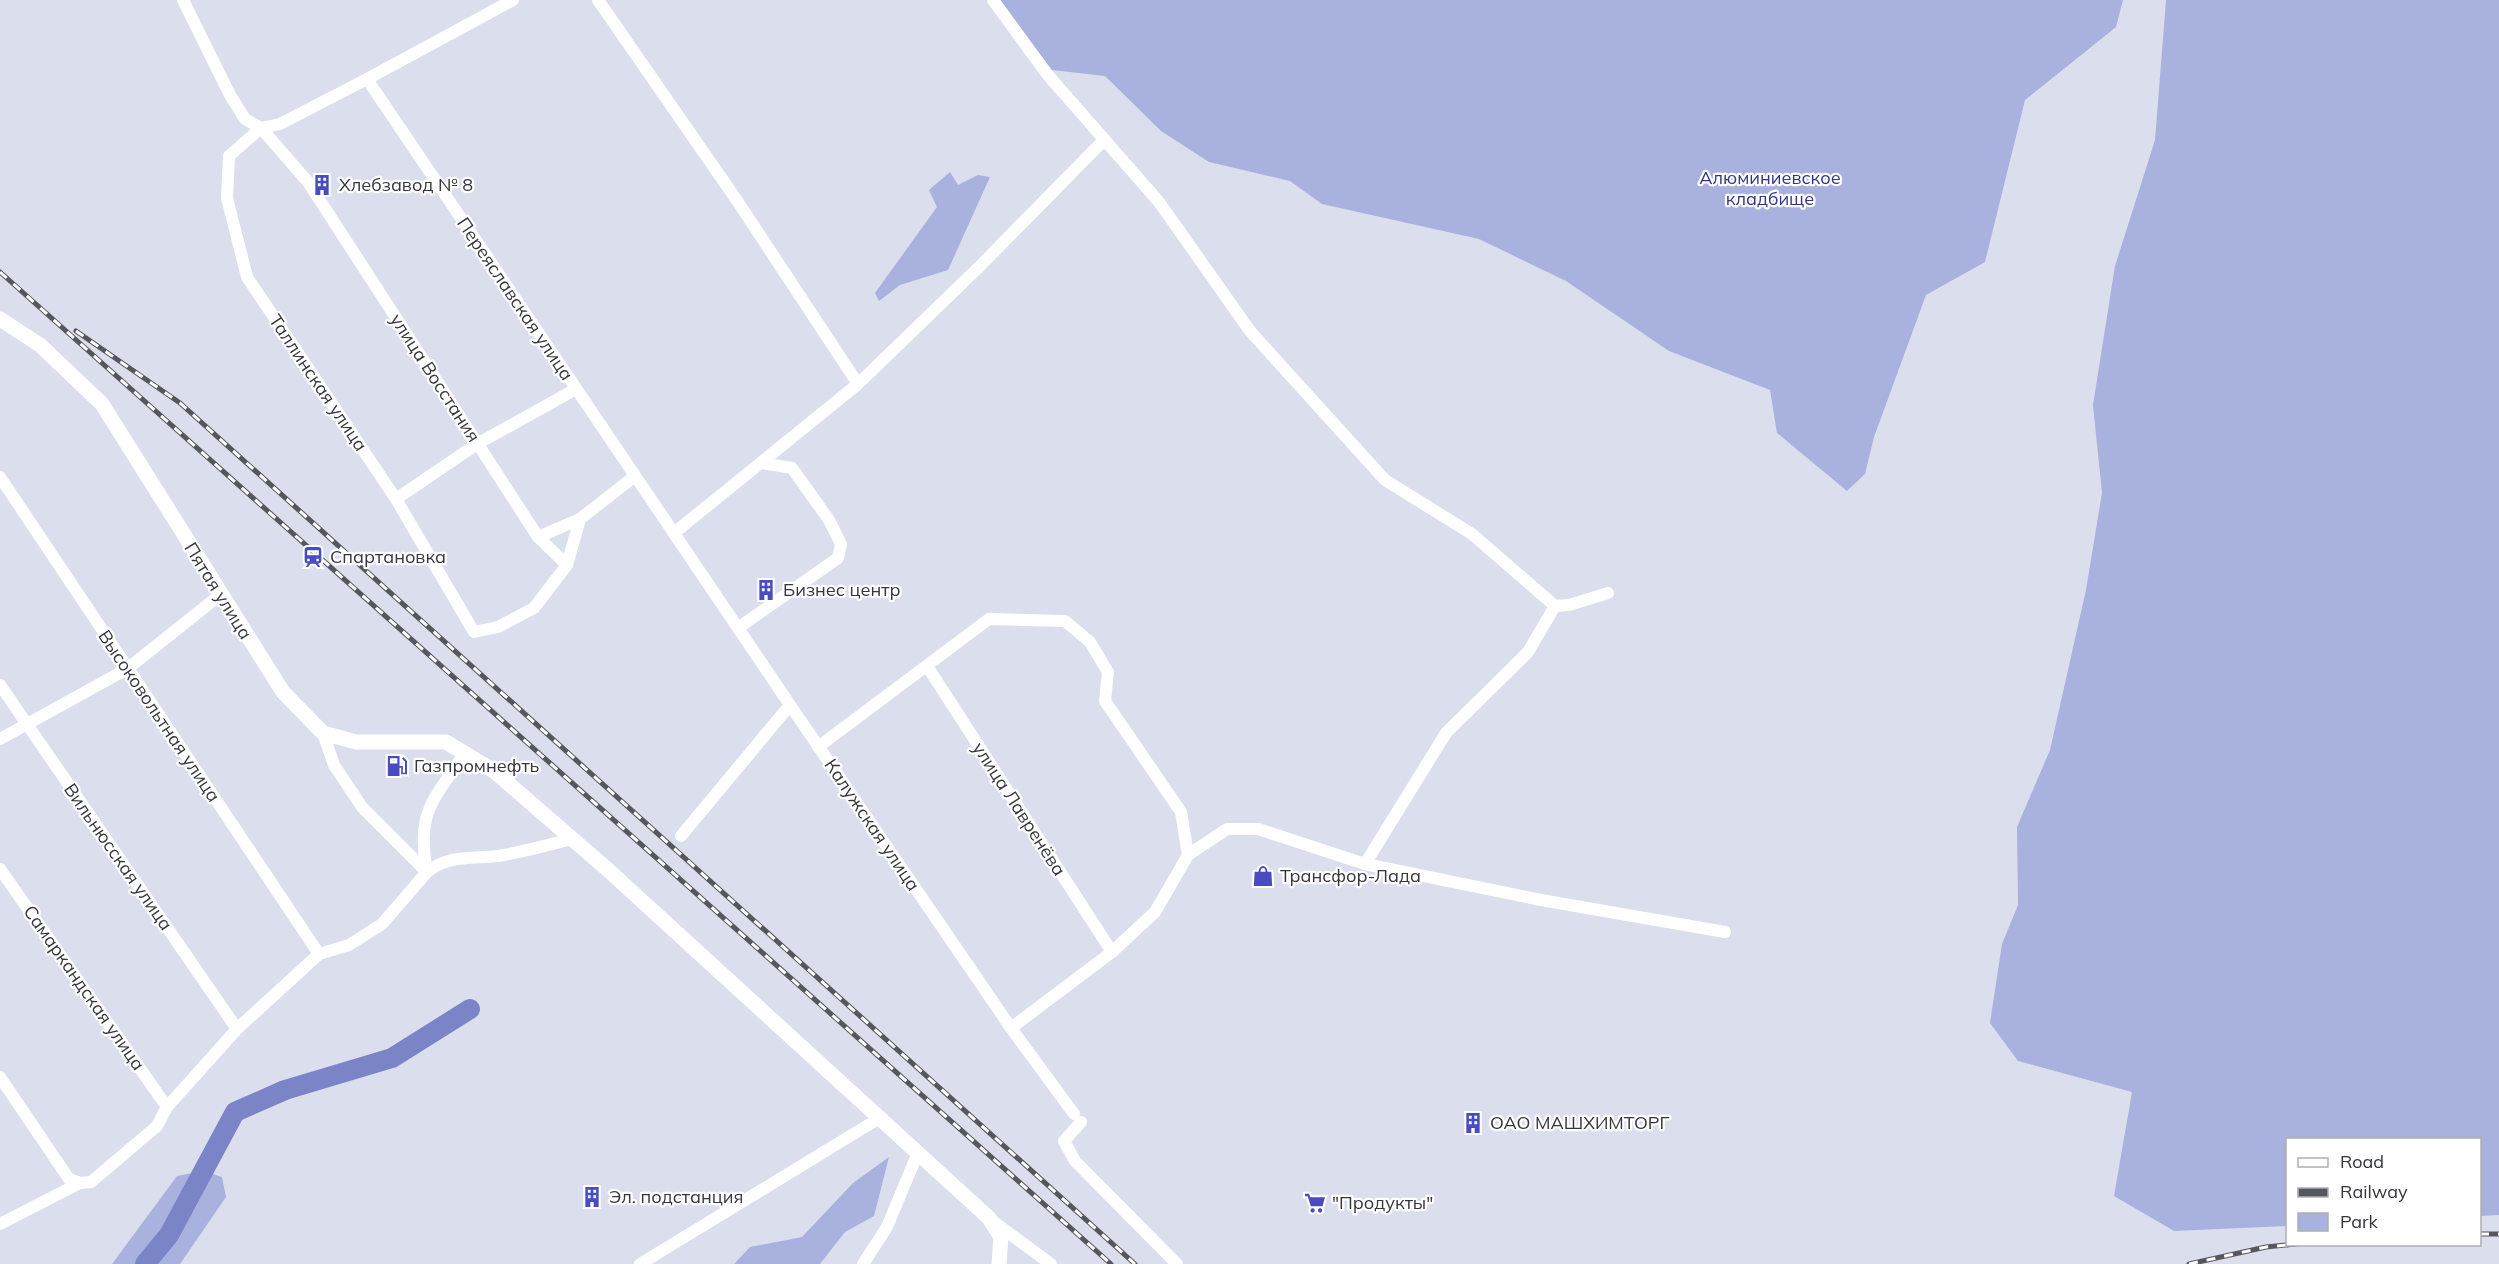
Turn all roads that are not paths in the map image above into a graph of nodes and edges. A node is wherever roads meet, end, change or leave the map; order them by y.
1 (183, 0) edge
2 (513, 0) edge
3 (598, 0) edge
4 (993, 0) edge
5 (367, 79) junction
6 (261, 128) junction
7 (1104, 140) junction
8 (0, 319) edge
9 (858, 384) junction
10 (576, 388) junction
11 (477, 444) junction
12 (761, 463) junction
13 (635, 476) junction
14 (0, 477) edge
15 (396, 499) junction
16 (580, 519) junction
17 (674, 533) junction
18 (538, 537) junction
19 (567, 565) junction
20 (1608, 593) dead end
21 (220, 596) junction
22 (1554, 606) junction
23 (738, 628) junction
24 (927, 666) junction
25 (127, 669) junction
26 (0, 685) edge
27 (790, 705) junction
28 (25, 724) junction
29 (323, 733) junction
30 (0, 739) edge
31 (818, 747) junction
32 (464, 754) junction
33 (681, 836) dead end
34 (572, 839) junction
35 (1188, 855) junction
36 (1365, 864) junction
37 (0, 869) edge
38 (427, 872) junction
39 (1725, 932) dead end
40 (1112, 952) junction
41 (319, 954) junction
42 (1011, 1028) junction
43 (237, 1029) junction
44 (0, 1077) edge
45 (167, 1107) junction
46 (878, 1119) junction
47 (917, 1155) junction
48 (75, 1181) junction
49 (989, 1218) junction
50 (0, 1224) edge
51 (640, 1264) edge
52 (863, 1264) edge
53 (999, 1264) edge
54 (1051, 1264) edge
55 (1177, 1264) edge

1 - 6 street
2 - 5 street
3 - 9 street
4 - 7 street
5 - 6 street
5 - 10 street, Переяславская улица
6 - 11 street, улица Восстания
6 - 15 street, Таллинская улица
7 - 9 street
7 - 22 street
8 - 21 street, Пятая улица
9 - 12 street
10 - 11 street
10 - 13 street, Переяславская улица
11 - 15 street
11 - 18 street, улица Восстания
12 - 17 street
12 - 23 street
13 - 16 street
13 - 17 street, Переяславская улица
14 - 25 street, Высоковольтная улица
15 - 19 street, Таллинская улица
16 - 18 street
16 - 19 street
17 - 23 street, Калужская улица
18 - 19 street, улица Восстания
20 - 22 street
21 - 25 street
21 - 29 street, Пятая улица
22 - 36 street
23 - 27 street, Калужская улица
24 - 31 street
24 - 35 street
24 - 40 street, улица Лавренёва
25 - 28 street
25 - 41 street, Высоковольтная улица
26 - 28 street, Вильнюсская улица
27 - 31 street, Калужская улица
27 - 33 street
28 - 30 street
28 - 43 street, Вильнюсская улица
29 - 32 street
29 - 38 street, Пятая улица
31 - 42 street, Калужская улица
32 - 34 street
32 - 38 street
34 - 38 street
34 - 46 street
35 - 36 street
35 - 40 street
36 - 39 street
37 - 45 street, Самаркандская улица
38 - 41 street
40 - 42 street
41 - 43 street
42 - 55 street, Калужская улица
43 - 45 street
44 - 48 street
45 - 48 street
46 - 47 street
46 - 51 street
47 - 49 street
47 - 52 street
48 - 50 street
49 - 53 street
49 - 54 street

